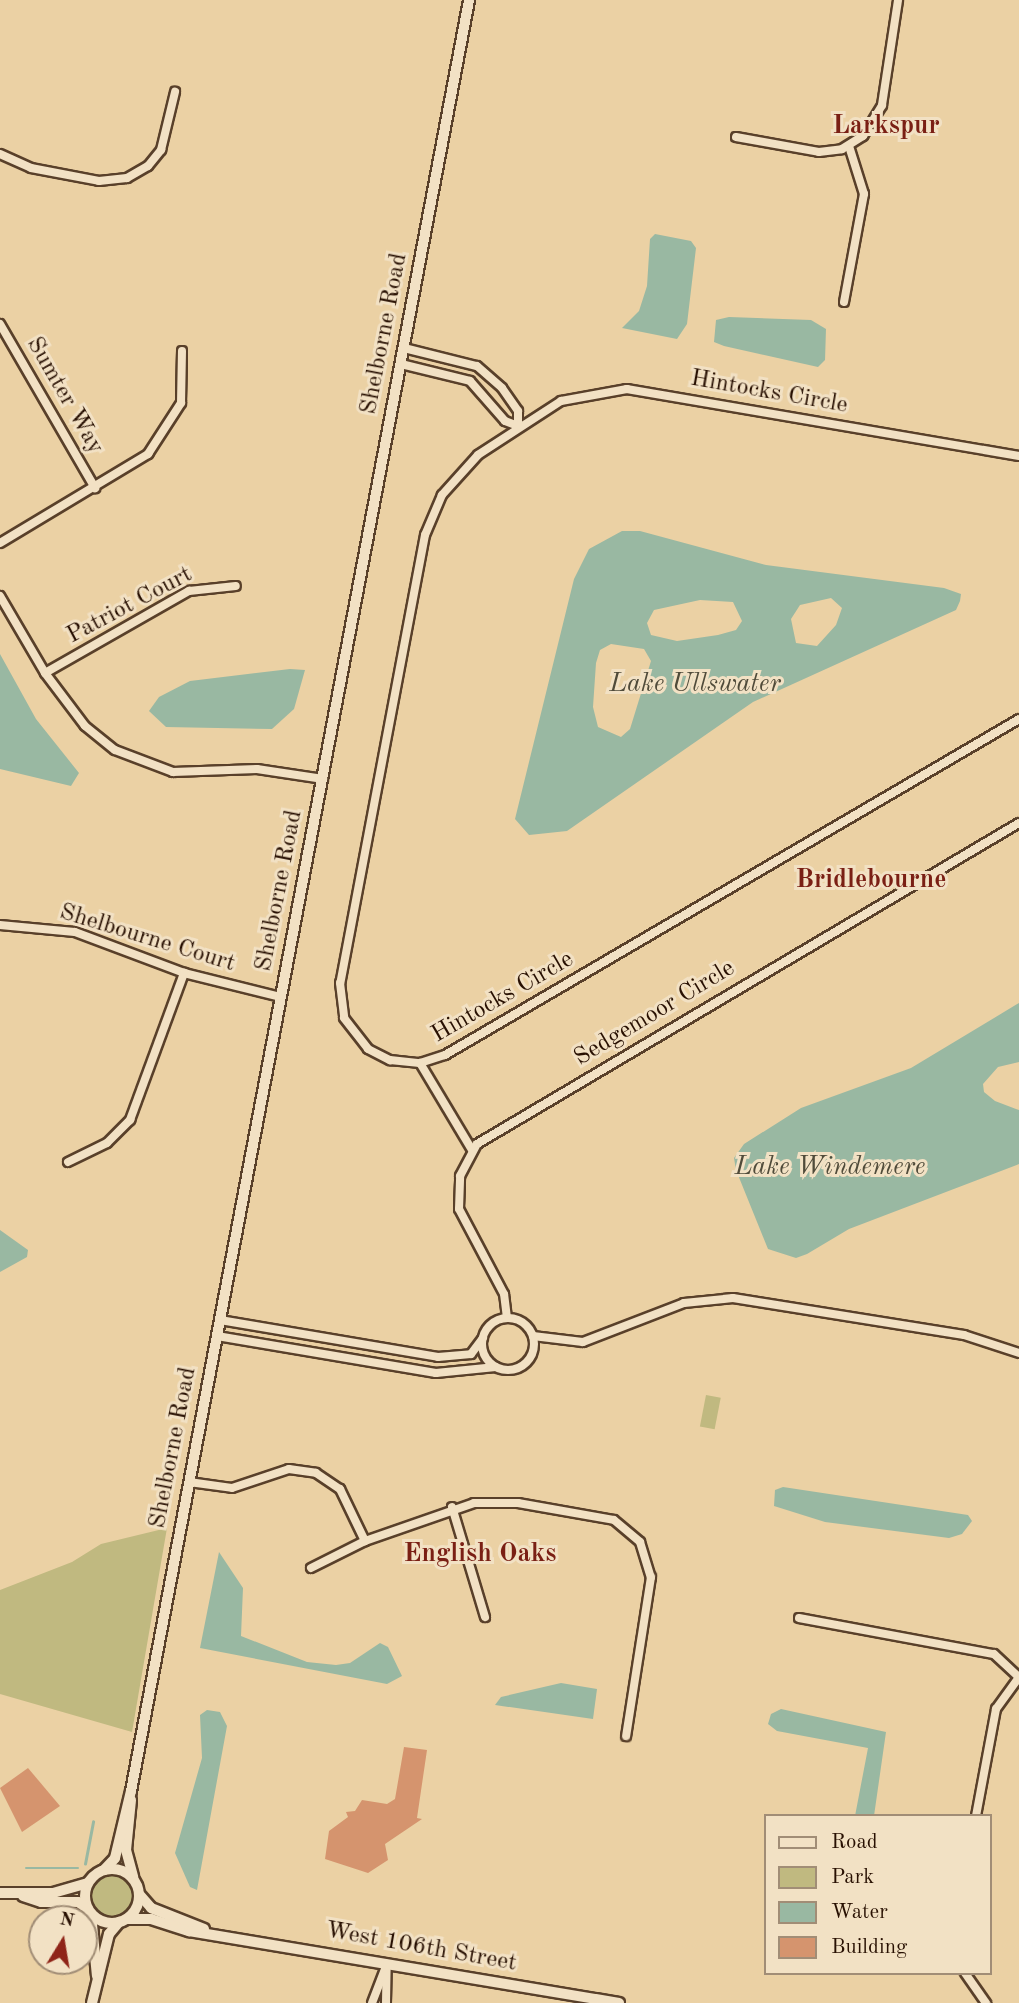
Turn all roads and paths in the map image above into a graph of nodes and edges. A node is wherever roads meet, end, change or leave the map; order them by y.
1 (469, 0) edge
2 (898, 0) edge
3 (174, 92) dead end
4 (736, 136) dead end
5 (849, 146) junction
6 (0, 154) edge
7 (844, 302) dead end
8 (0, 324) edge
9 (404, 348) junction
10 (182, 351) dead end
11 (401, 364) junction
12 (518, 425) junction
13 (1019, 456) edge
14 (95, 488) junction
15 (0, 543) edge
16 (236, 586) dead end
17 (0, 596) edge
18 (45, 673) junction
19 (1019, 719) edge
20 (323, 779) junction
21 (1019, 823) edge
22 (0, 925) edge
23 (184, 973) junction
24 (281, 997) junction
25 (419, 1063) junction
26 (472, 1150) junction
27 (68, 1162) dead end
28 (507, 1318) junction
29 (220, 1320) junction
30 (217, 1336) junction
31 (533, 1336) junction
32 (483, 1338) junction
33 (1019, 1353) edge
34 (496, 1367) junction
35 (189, 1482) junction
36 (452, 1507) junction
37 (365, 1541) junction
38 (311, 1568) dead end
39 (485, 1617) dead end
40 (799, 1618) dead end
41 (1019, 1677) edge
42 (625, 1736) dead end
43 (131, 1791) junction
44 (975, 1814) edge
45 (104, 1870) junction
46 (133, 1878) junction
47 (88, 1883) junction
48 (0, 1893) edge
49 (139, 1894) junction
50 (23, 1896) junction
51 (82, 1905) edge
52 (89, 1905) edge
53 (98, 1914) edge
54 (123, 1921) junction
55 (216, 1934) junction
56 (387, 1964) junction
57 (966, 1975) edge
58 (97, 1976) joint
59 (92, 2003) edge
60 (372, 2003) edge
61 (386, 2003) edge
62 (619, 2003) edge
63 (986, 2003) edge

1 - 9 street, Shelborne Road
2 - 5 street
3 - 6 street
4 - 5 street
5 - 7 street
8 - 14 street, Sumter Way
9 - 11 street, Shelborne Road
9 - 12 street
10 - 14 street
11 - 12 street
11 - 20 street, Shelborne Road
12 - 13 street, Hintocks Circle
12 - 25 street, Hintocks Circle
14 - 15 street
16 - 18 street, Patriot Court
17 - 18 street
18 - 20 street
19 - 25 street, Hintocks Circle
20 - 24 street, Shelborne Road
21 - 26 street, Sedgemoor Circle
22 - 23 street, Shelbourne Court
23 - 24 street, Shelbourne Court
23 - 27 street
24 - 29 street, Shelborne Road
25 - 26 street
26 - 28 street
28 - 31 street
28 - 32 street
29 - 30 street, Shelborne Road
29 - 32 street
30 - 34 street
30 - 35 street, Shelborne Road
31 - 33 street
31 - 34 street
32 - 34 street
35 - 37 street
35 - 43 street, Shelborne Road
36 - 37 street
36 - 39 street
36 - 42 street
37 - 38 street
40 - 41 street
41 - 44 street
43 - 45 street, Shelborne Road
43 - 46 street, Shelborne Road
45 - 46 street
45 - 47 street
46 - 49 street
47 - 50 street
47 - 52 street
48 - 50 street
49 - 54 street
49 - 55 street, West 106th Street
50 - 51 street
53 - 54 street
54 - 55 street, West 106th Street
54 - 58 street
55 - 56 street, West 106th Street
56 - 60 street
56 - 61 street
56 - 62 street, West 106th Street
57 - 63 street
58 - 59 street

